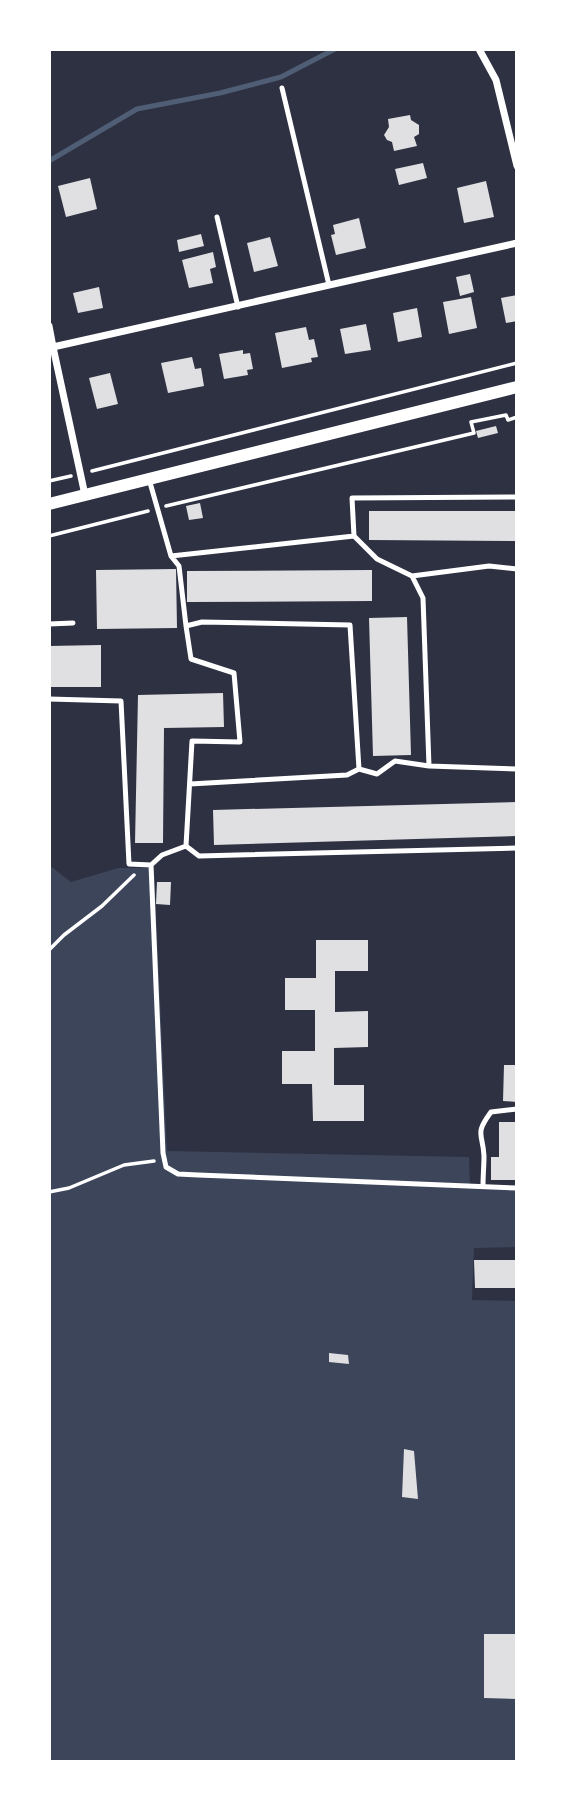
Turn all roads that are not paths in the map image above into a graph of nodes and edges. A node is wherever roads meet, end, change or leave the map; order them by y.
1 (479, 49) edge
2 (282, 88) dead end
3 (517, 166) edge
4 (217, 217) dead end
5 (517, 243) edge
6 (329, 285) junction
7 (238, 307) junction
8 (49, 326) edge
9 (51, 347) edge
10 (517, 387) edge
11 (149, 479) junction
12 (85, 495) junction
13 (517, 497) edge
14 (49, 505) edge
15 (354, 536) junction
16 (171, 556) junction
17 (517, 569) edge
18 (412, 576) junction
19 (73, 623) dead end
20 (49, 624) edge
21 (186, 626) junction
22 (49, 699) edge
23 (429, 766) junction
24 (359, 769) junction
25 (517, 769) edge
26 (190, 784) junction
27 (187, 846) junction
28 (517, 848) edge
29 (151, 866) junction
30 (517, 1109) edge
31 (483, 1185) junction
32 (517, 1188) edge

1 - 3 street
2 - 6 lane
4 - 7 lane
5 - 6 street
6 - 7 street
7 - 9 street
8 - 9 street
9 - 12 street
10 - 11 street
11 - 12 street
11 - 16 lane
12 - 14 street
13 - 15 lane
15 - 16 lane
15 - 18 lane
16 - 21 lane
17 - 18 lane
18 - 23 lane
19 - 20 lane
21 - 24 lane
21 - 26 lane
22 - 29 lane
23 - 24 lane
23 - 25 lane
24 - 26 lane
26 - 27 lane
27 - 28 lane
27 - 29 lane
29 - 31 lane
30 - 31 lane
31 - 32 lane

